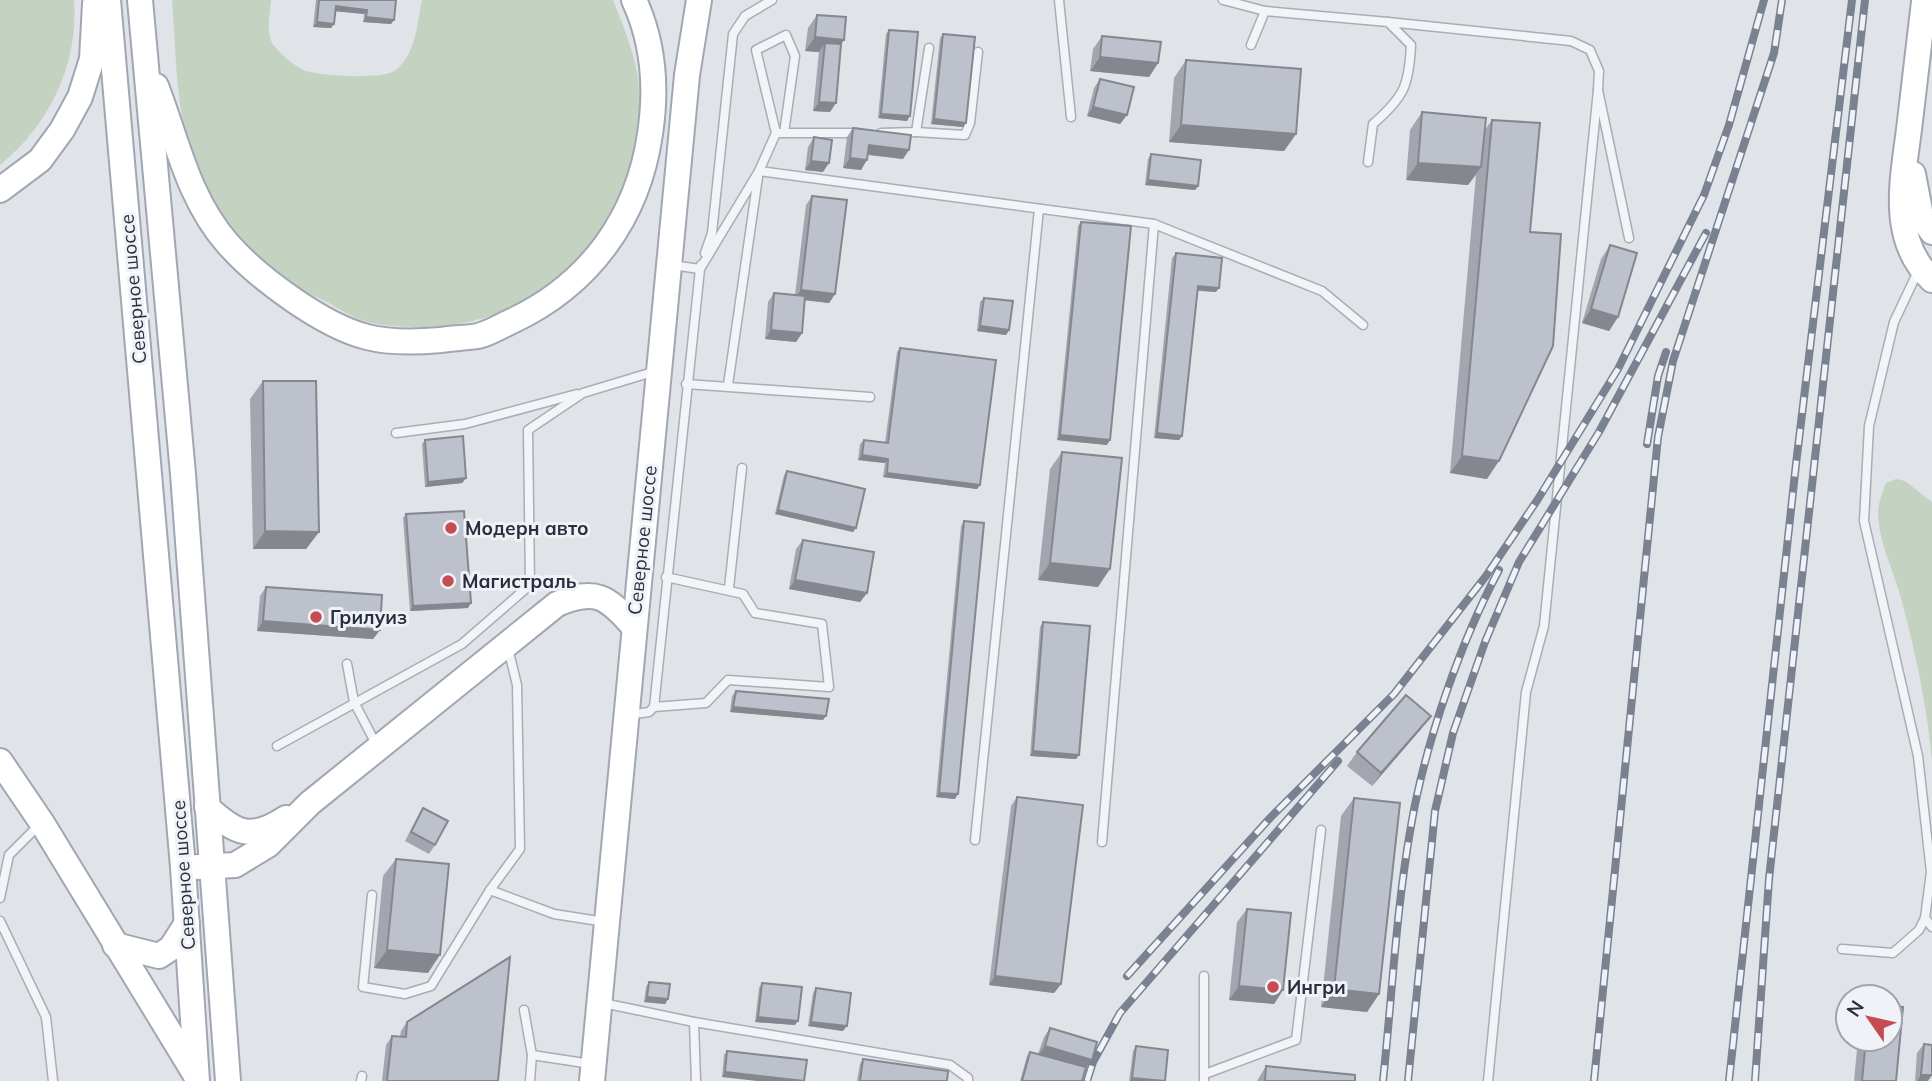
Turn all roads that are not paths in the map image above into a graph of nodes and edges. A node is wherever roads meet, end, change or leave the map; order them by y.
1 (96, 0) edge
2 (108, 0) edge
3 (140, 0) edge
4 (634, 0) edge
5 (699, 0) edge
6 (772, 0) edge
7 (1059, 0) edge
8 (1223, 0) edge
9 (1924, 2) dead end
10 (1265, 11) junction
11 (1388, 22) junction
12 (1251, 45) dead end
13 (929, 48) dead end
14 (978, 52) dead end
15 (145, 57) junction
16 (1598, 90) junction
17 (1071, 117) dead end
18 (916, 132) junction
19 (780, 133) junction
20 (863, 133) edge
21 (877, 133) edge
22 (1908, 139) junction
23 (1368, 162) dead end
24 (759, 171) junction
25 (0, 190) edge
26 (1039, 209) junction
27 (1154, 224) junction
28 (1932, 232) edge
29 (1629, 238) dead end
30 (669, 265) junction
31 (700, 269) junction
32 (1926, 274) edge
33 (1363, 325) dead end
34 (659, 370) junction
35 (686, 384) junction
36 (728, 385) junction
37 (583, 393) junction
38 (870, 397) dead end
39 (396, 433) dead end
40 (742, 468) dead end
41 (666, 577) junction
42 (729, 589) junction
43 (633, 626) junction
44 (508, 645) junction
45 (347, 664) dead end
46 (354, 702) junction
47 (654, 707) junction
48 (625, 715) junction
49 (277, 746) dead end
50 (377, 747) junction
51 (0, 761) edge
52 (310, 803) junction
53 (208, 807) junction
54 (42, 823) junction
55 (1321, 830) dead end
56 (975, 840) dead end
57 (1102, 842) dead end
58 (213, 866) junction
59 (183, 867) junction
60 (490, 890) junction
61 (372, 895) dead end
62 (0, 898) edge
63 (1925, 918) junction
64 (0, 921) edge
65 (607, 922) junction
66 (187, 923) junction
67 (1932, 927) edge
68 (115, 945) junction
69 (1842, 949) dead end
70 (1204, 976) dead end
71 (600, 1002) junction
72 (524, 1010) dead end
73 (694, 1022) junction
74 (532, 1055) junction
75 (592, 1072) edge
76 (1205, 1078) edge
77 (197, 1079) edge
78 (53, 1081) edge
79 (228, 1081) edge
80 (530, 1081) edge
81 (696, 1081) edge
82 (968, 1081) edge
83 (1488, 1081) edge

1 - 25 main road
2 - 59 main road, Северное шоссе
3 - 15 main road, Северное шоссе
4 - 15 main road
5 - 30 main road, Северное шоссе
6 - 31 lane
7 - 17 lane
8 - 10 lane
9 - 22 main road
10 - 11 lane
10 - 12 lane
11 - 16 lane
11 - 23 lane
13 - 18 lane
14 - 18 lane
15 - 53 main road, Северное шоссе
16 - 29 lane
16 - 83 lane
18 - 21 lane
19 - 19 lane
19 - 20 lane
19 - 24 lane
22 - 28 main road
22 - 32 main road
24 - 26 lane
24 - 31 lane
24 - 36 lane
26 - 27 lane
26 - 56 lane
27 - 33 lane
27 - 57 lane
30 - 31 lane
30 - 34 main road, Северное шоссе
31 - 35 lane
32 - 63 lane
34 - 37 lane
34 - 43 main road, Северное шоссе
35 - 36 lane
35 - 41 lane
36 - 38 lane
37 - 39 lane
37 - 46 lane
40 - 42 lane
41 - 42 lane
41 - 47 lane
42 - 47 lane
43 - 44 main road
43 - 48 main road, Северное шоссе
44 - 50 main road
44 - 60 lane
45 - 46 lane
46 - 49 lane
46 - 50 lane
47 - 48 lane
48 - 65 main road, Северное шоссе
50 - 52 main road
51 - 54 main road
52 - 53 main road
52 - 58 main road
53 - 58 main road, Северное шоссе
54 - 62 lane
54 - 68 main road
55 - 76 lane
58 - 59 main road
58 - 79 main road, Северное шоссе
59 - 66 main road, Северное шоссе
60 - 61 lane
60 - 65 lane
63 - 67 lane
63 - 69 lane
64 - 78 lane
65 - 71 main road, Северное шоссе
66 - 68 main road
66 - 77 main road, Северное шоссе
68 - 77 main road
70 - 76 lane
71 - 73 lane
71 - 75 main road, Северное шоссе
72 - 74 lane
73 - 81 lane
73 - 82 lane
74 - 75 lane
74 - 80 lane

